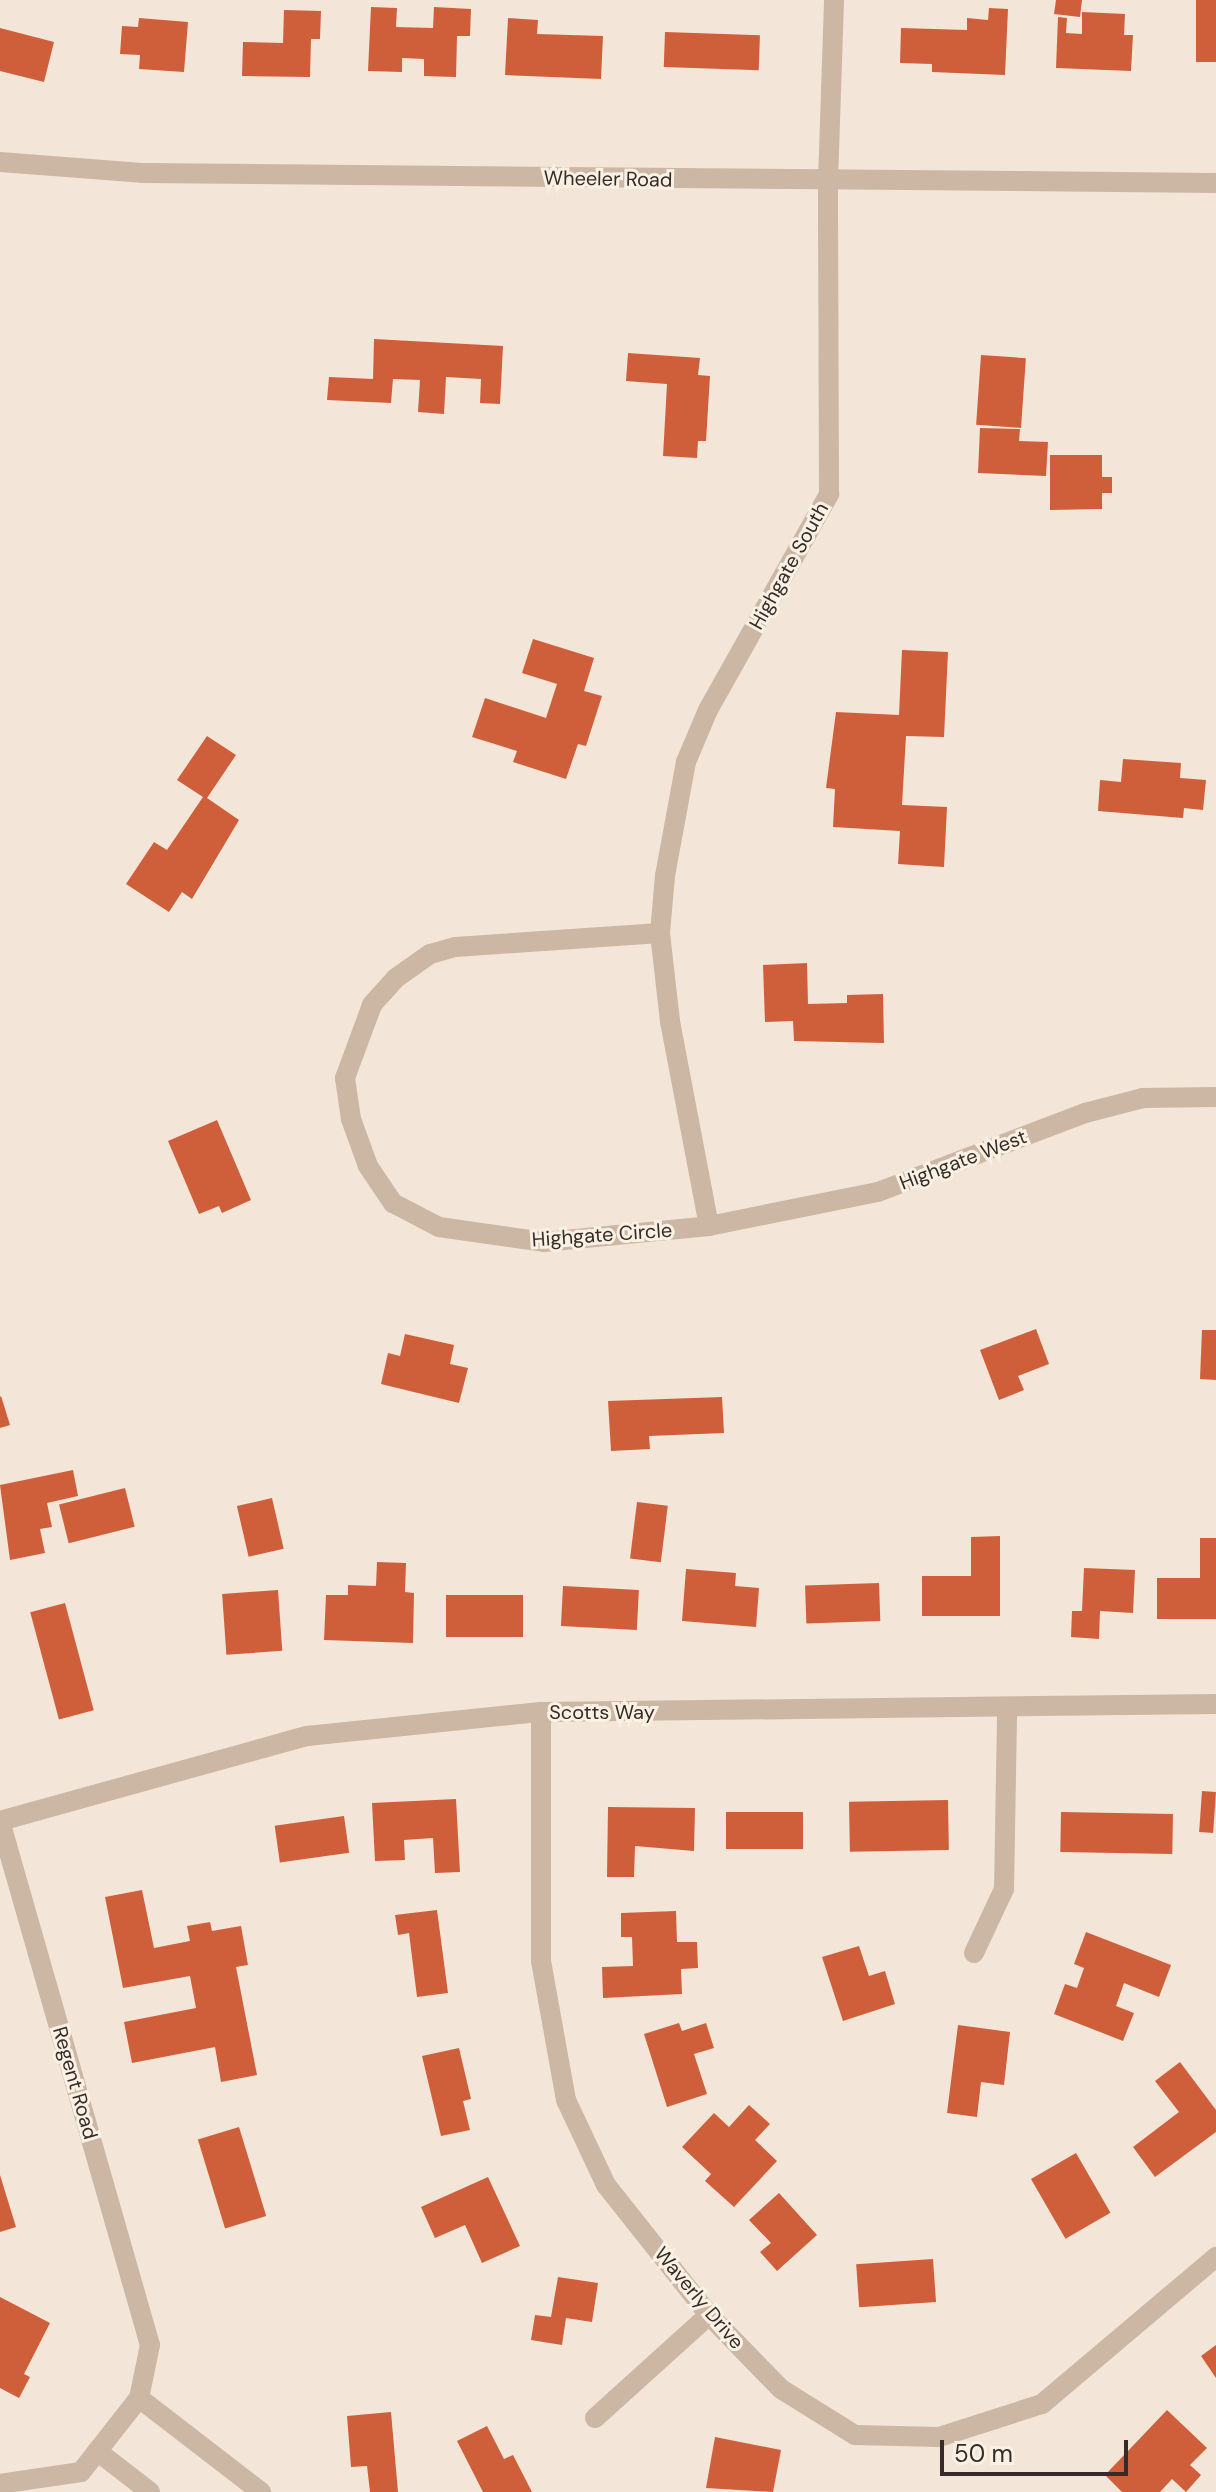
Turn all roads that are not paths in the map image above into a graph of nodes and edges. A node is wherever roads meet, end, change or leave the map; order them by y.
1 (834, 0) edge
2 (0, 162) edge
3 (828, 182) junction
4 (1216, 183) edge
5 (660, 933) junction
6 (1216, 1097) edge
7 (709, 1226) junction
8 (1216, 1704) edge
9 (1007, 1709) junction
10 (541, 1712) junction
11 (0, 1821) edge
12 (974, 1953) dead end
13 (1216, 2257) edge
14 (709, 2315) junction
15 (139, 2398) junction
16 (595, 2418) dead end
17 (97, 2451) junction
18 (0, 2484) edge
19 (150, 2492) edge
20 (261, 2492) edge

1 - 3 street, Highgate South
2 - 3 street, Wheeler Road
3 - 4 street, Wheeler Road
3 - 5 street, Highgate South
5 - 7 street
5 - 7 street, Highgate Circle
6 - 7 street, Highgate West
8 - 9 street, Scotts Way
9 - 10 street, Scotts Way
9 - 12 street
10 - 11 street, Scotts Way
10 - 14 street, Waverly Drive
11 - 15 street, Regent Road
13 - 14 street, Waverly Drive
14 - 16 street
15 - 17 street
15 - 20 street
17 - 18 street
17 - 19 street

